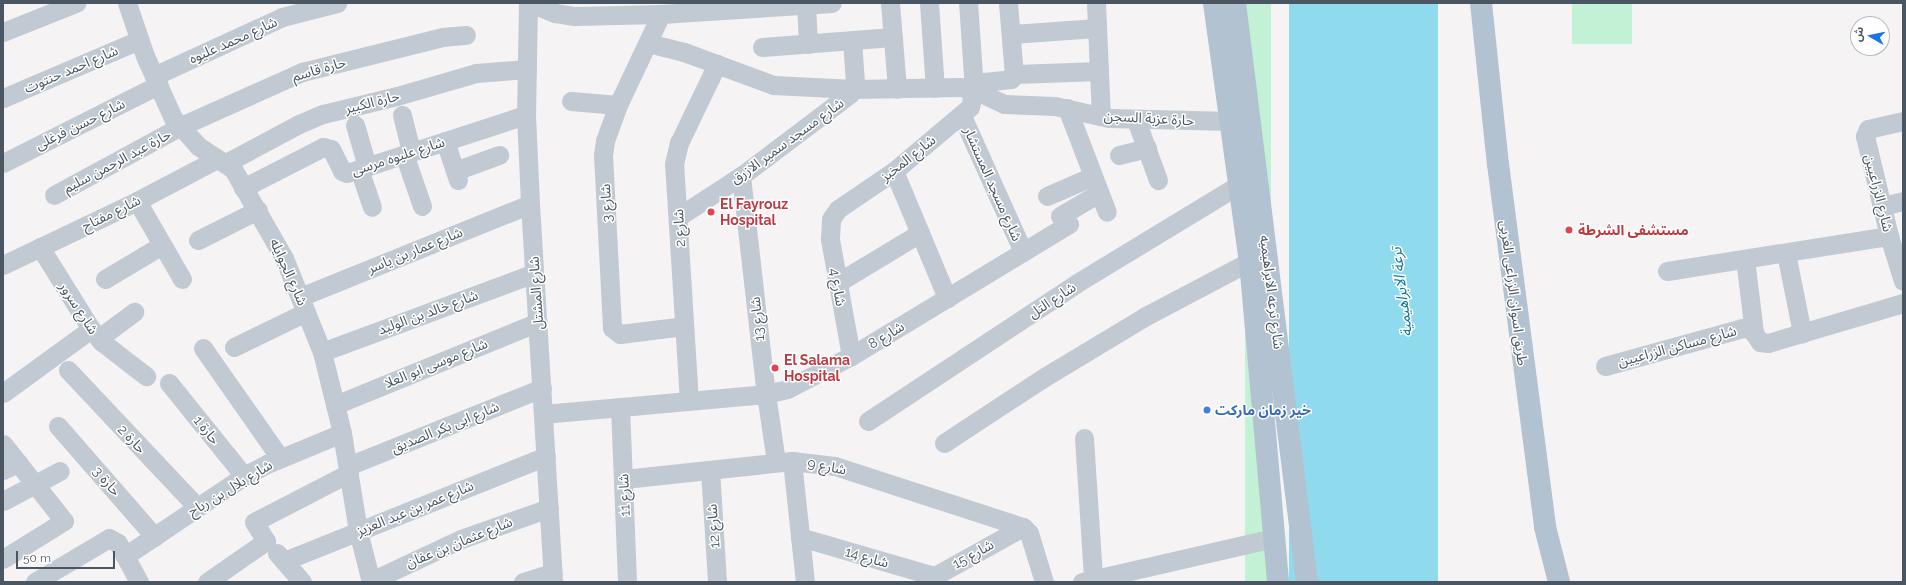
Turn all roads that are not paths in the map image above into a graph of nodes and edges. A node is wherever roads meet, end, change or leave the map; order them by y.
1 (76, 3) edge
2 (127, 3) edge
3 (336, 3) edge
4 (529, 3) edge
5 (832, 3) edge
6 (890, 3) edge
7 (929, 3) edge
8 (968, 3) edge
9 (1008, 3) edge
10 (1096, 3) edge
11 (1214, 3) edge
12 (1235, 3) edge
13 (1472, 3) edge
14 (1481, 3) edge
15 (782, 5) edge
16 (806, 5) junction
17 (732, 6) edge
18 (649, 10) edge
19 (1097, 28) junction
20 (3, 32) edge
21 (1011, 34) junction
22 (466, 35) dead end
23 (893, 37) junction
24 (139, 40) junction
25 (852, 40) junction
26 (648, 43) junction
27 (808, 44) junction
28 (762, 47) dead end
29 (717, 64) junction
30 (1234, 64) junction
31 (527, 69) junction
32 (1099, 71) junction
33 (1014, 74) junction
34 (156, 81) junction
35 (974, 87) junction
36 (935, 88) junction
37 (854, 89) junction
38 (897, 89) junction
39 (3, 98) edge
40 (571, 101) dead end
41 (618, 105) junction
42 (1067, 108) junction
43 (402, 114) dead end
44 (526, 115) junction
45 (962, 116) junction
46 (1101, 116) junction
47 (1136, 120) junction
48 (1232, 121) junction
49 (1903, 121) edge
50 (355, 125) dead end
51 (179, 127) junction
52 (446, 140) junction
53 (1147, 148) junction
54 (407, 153) junction
55 (499, 155) dead end
56 (1120, 155) dead end
57 (222, 161) junction
58 (3, 163) edge
59 (363, 168) junction
60 (894, 171) junction
61 (741, 176) junction
62 (1158, 180) dead end
63 (1096, 184) junction
64 (1240, 184) junction
65 (243, 188) junction
66 (54, 195) dead end
67 (1046, 196) dead end
68 (137, 201) junction
69 (1903, 201) edge
70 (530, 204) junction
71 (422, 206) dead end
72 (1882, 206) junction
73 (372, 207) dead end
74 (258, 210) junction
75 (1107, 212) dead end
76 (678, 216) junction
77 (831, 219) joint
78 (920, 233) junction
79 (1889, 236) junction
80 (198, 240) dead end
81 (162, 245) junction
82 (40, 247) junction
83 (1023, 252) junction
84 (1786, 253) junction
85 (1744, 259) junction
86 (1250, 260) junction
87 (3, 265) edge
88 (1666, 271) dead end
89 (534, 273) junction
90 (105, 279) dead end
91 (182, 279) dead end
92 (1903, 281) edge
93 (837, 283) junction
94 (947, 298) junction
95 (1903, 303) edge
96 (303, 305) junction
97 (134, 312) dead end
98 (538, 322) junction
99 (684, 326) junction
100 (1754, 332) junction
101 (1802, 333) junction
102 (95, 334) junction
103 (234, 347) dead end
104 (203, 348) dead end
105 (322, 352) junction
106 (851, 356) junction
107 (1605, 366) dead end
108 (68, 370) dead end
109 (146, 376) dead end
110 (169, 383) dead end
111 (542, 388) junction
112 (3, 393) edge
113 (766, 394) junction
114 (689, 401) junction
115 (335, 405) junction
116 (620, 407) junction
117 (543, 414) junction
118 (868, 421) dead end
119 (58, 426) dead end
120 (342, 433) junction
121 (1084, 438) dead end
122 (944, 443) dead end
123 (3, 444) edge
124 (546, 456) junction
125 (280, 458) junction
126 (784, 461) junction
127 (10, 466) edge
128 (349, 470) junction
129 (710, 470) junction
130 (60, 471) dead end
131 (244, 476) junction
132 (624, 478) junction
133 (35, 484) junction
134 (3, 501) edge
135 (197, 507) junction
136 (549, 508) junction
137 (1023, 527) junction
138 (358, 531) junction
139 (156, 537) junction
140 (800, 537) junction
141 (1274, 538) junction
142 (266, 541) junction
143 (125, 556) junction
144 (3, 559) edge
145 (284, 561) junction
146 (553, 578) edge
147 (929, 579) edge
148 (296, 580) edge
149 (371, 581) edge
150 (1088, 581) edge
151 (35, 582) edge
152 (139, 582) edge
153 (207, 582) edge
154 (523, 582) edge
155 (627, 582) edge
156 (717, 582) edge
157 (805, 582) edge
158 (1044, 582) edge
159 (1278, 582) edge
160 (1307, 582) edge
161 (1543, 582) edge
162 (1559, 582) edge

1 - 20 street
2 - 24 street, شارع الجوايله
3 - 34 street, شارع محمد عليوه
4 - 18 street
4 - 31 street, شارع المشتل
5 - 16 street
6 - 23 street
7 - 36 street
8 - 35 street
9 - 21 street
10 - 19 street
11 - 30 main road, شارع ترعه الابراهيميه
12 - 30 main road, شارع ترعه الابراهيميه
13 - 161 main road, طريق اسوان الزراعى الغربى
14 - 162 main road, طريق اسوان الزراعى الغربى
15 - 16 street
15 - 17 street
16 - 27 street
17 - 18 street
18 - 26 street, شارع 3
19 - 21 street
19 - 32 street
21 - 33 street
22 - 51 street, حارة قاسم
23 - 25 street
23 - 38 street
24 - 34 street, شارع الجوايله
24 - 39 street, شارع احمد حنتوت
25 - 27 street
25 - 37 street
26 - 29 street
26 - 41 street, شارع 3
27 - 28 street
29 - 37 street
29 - 76 street, شارع 2
30 - 48 main road, شارع ترعه الابراهيميه
30 - 160 main road, شارع ترعه الابراهيميه
31 - 44 street, شارع المشتل
31 - 57 street, حارة الكبير
32 - 33 street
32 - 46 street
33 - 35 street
34 - 51 street, شارع الجوايله
34 - 58 street, شارع حسن فرغلى
35 - 36 street
35 - 42 street, حارة عزبة السجن
35 - 45 street, شارع المخبز
36 - 38 street
37 - 38 street
37 - 61 street, شارع مسجد سمير الازرق
40 - 41 street
41 - 99 street, شارع 3
42 - 46 street, حارة عزبة السجن
42 - 63 street
43 - 54 street
44 - 52 street, شارع عليوه مرسى
44 - 70 street, شارع المشتل
45 - 60 street, شارع المخبز
45 - 83 street, شارع مسجد المستشار
46 - 47 street, حارة عزبة السجن
47 - 48 street, حارة عزبة السجن
47 - 53 street
48 - 64 main road, شارع ترعه الابراهيميه
49 - 72 street, شارع الزراعيين
50 - 59 street
51 - 57 street, شارع الجوايله
51 - 66 street, حارة عبد الرحمن سليم
52 - 54 street, شارع عليوه مرسى
52 - 55 street
53 - 56 street
53 - 62 street
54 - 59 street, شارع عليوه مرسى
54 - 71 street
57 - 65 street, شارع الجوايله
57 - 68 street, شارع مفتاح
59 - 65 street, شارع عليوه مرسى
59 - 73 street
60 - 77 street, شارع المخبز
60 - 78 street
61 - 76 street, شارع مسجد سمير الازرق
61 - 113 street, شارع 13
63 - 67 street
63 - 75 street
63 - 83 street, شارع 8
64 - 86 main road, شارع ترعه الابراهيميه
64 - 118 street, شارع التل
65 - 74 street, شارع الجوايله
68 - 81 street
68 - 82 street, شارع مفتاح
69 - 72 street
70 - 89 street, شارع المشتل
70 - 96 street, شارع عمار بن ياسر
72 - 79 street, شارع الزراعيين
74 - 80 street
74 - 96 street, شارع الجوايله
76 - 99 street, شارع 2
77 - 93 street, شارع 4
78 - 93 street
78 - 94 street
79 - 84 street
79 - 92 street, شارع الزراعيين
81 - 90 street
81 - 91 street
82 - 87 street, شارع مفتاح
82 - 102 street, شارع سرور
83 - 94 street, شارع 8
84 - 85 street
84 - 101 street
85 - 88 street
85 - 100 street
86 - 122 street
86 - 141 main road, شارع ترعه الابراهيميه
89 - 98 street, شارع المشتل
89 - 105 street, شارع خالد بن الوليد
93 - 106 street, شارع 4
94 - 106 street, شارع 8
95 - 101 street, شارع مساكن الزراعيين
96 - 103 street, شارع عمار بن ياسر
96 - 105 street, شارع الجوايله
97 - 102 street
98 - 111 street, شارع المشتل
98 - 115 street, شارع موسى ابو العلا
99 - 114 street, شارع 2
100 - 101 street, شارع مساكن الزراعيين
100 - 107 street, شارع مساكن الزراعيين
102 - 109 street, شارع سرور
102 - 112 street
104 - 125 street
105 - 115 street, شارع الجوايله
106 - 113 street, شارع 8
108 - 135 street, حارة 2
110 - 131 street, حارة 1
111 - 117 street, شارع المشتل
111 - 128 street, شارع ابى بكر الصديق
113 - 114 street, شارع 8
113 - 126 street, شارع 13
114 - 116 street, شارع 8
115 - 120 street, شارع الجوايله
116 - 117 street, شارع 8
116 - 132 street, شارع 11
117 - 124 street, شارع المشتل
119 - 139 street, حارة 3
120 - 125 street, شارع بلال بن رباح
120 - 128 street, شارع الجوايله
121 - 150 street
123 - 127 street
124 - 136 street, شارع المشتل
124 - 138 street, شارع عمر بن عبد العزيز
125 - 131 street, شارع بلال بن رباح
126 - 129 street, شارع 9
126 - 137 street, شارع 9
126 - 140 street, شارع 13
127 - 133 street
128 - 138 street, شارع الجوايله
128 - 142 street, شارع ابى بكر الصديق
129 - 132 street, شارع 9
129 - 156 street, شارع 12
130 - 133 street
131 - 135 street, شارع بلال بن رباح
132 - 155 street, شارع 11
133 - 134 street
133 - 144 street
135 - 139 street, شارع بلال بن رباح
136 - 146 street, شارع المشتل
136 - 149 street, شارع عثمان بن عفان
137 - 147 street, شارع 15
137 - 158 street
138 - 145 street, شارع عمر بن عبد العزيز
138 - 149 street, شارع الجوايله
139 - 143 street, شارع بلال بن رباح
140 - 147 street, شارع 14
140 - 157 street, شارع 13
141 - 150 street
141 - 159 main road, شارع ترعه الابراهيميه
142 - 145 street
142 - 153 street
143 - 151 street
143 - 152 street
145 - 148 street
146 - 154 street

